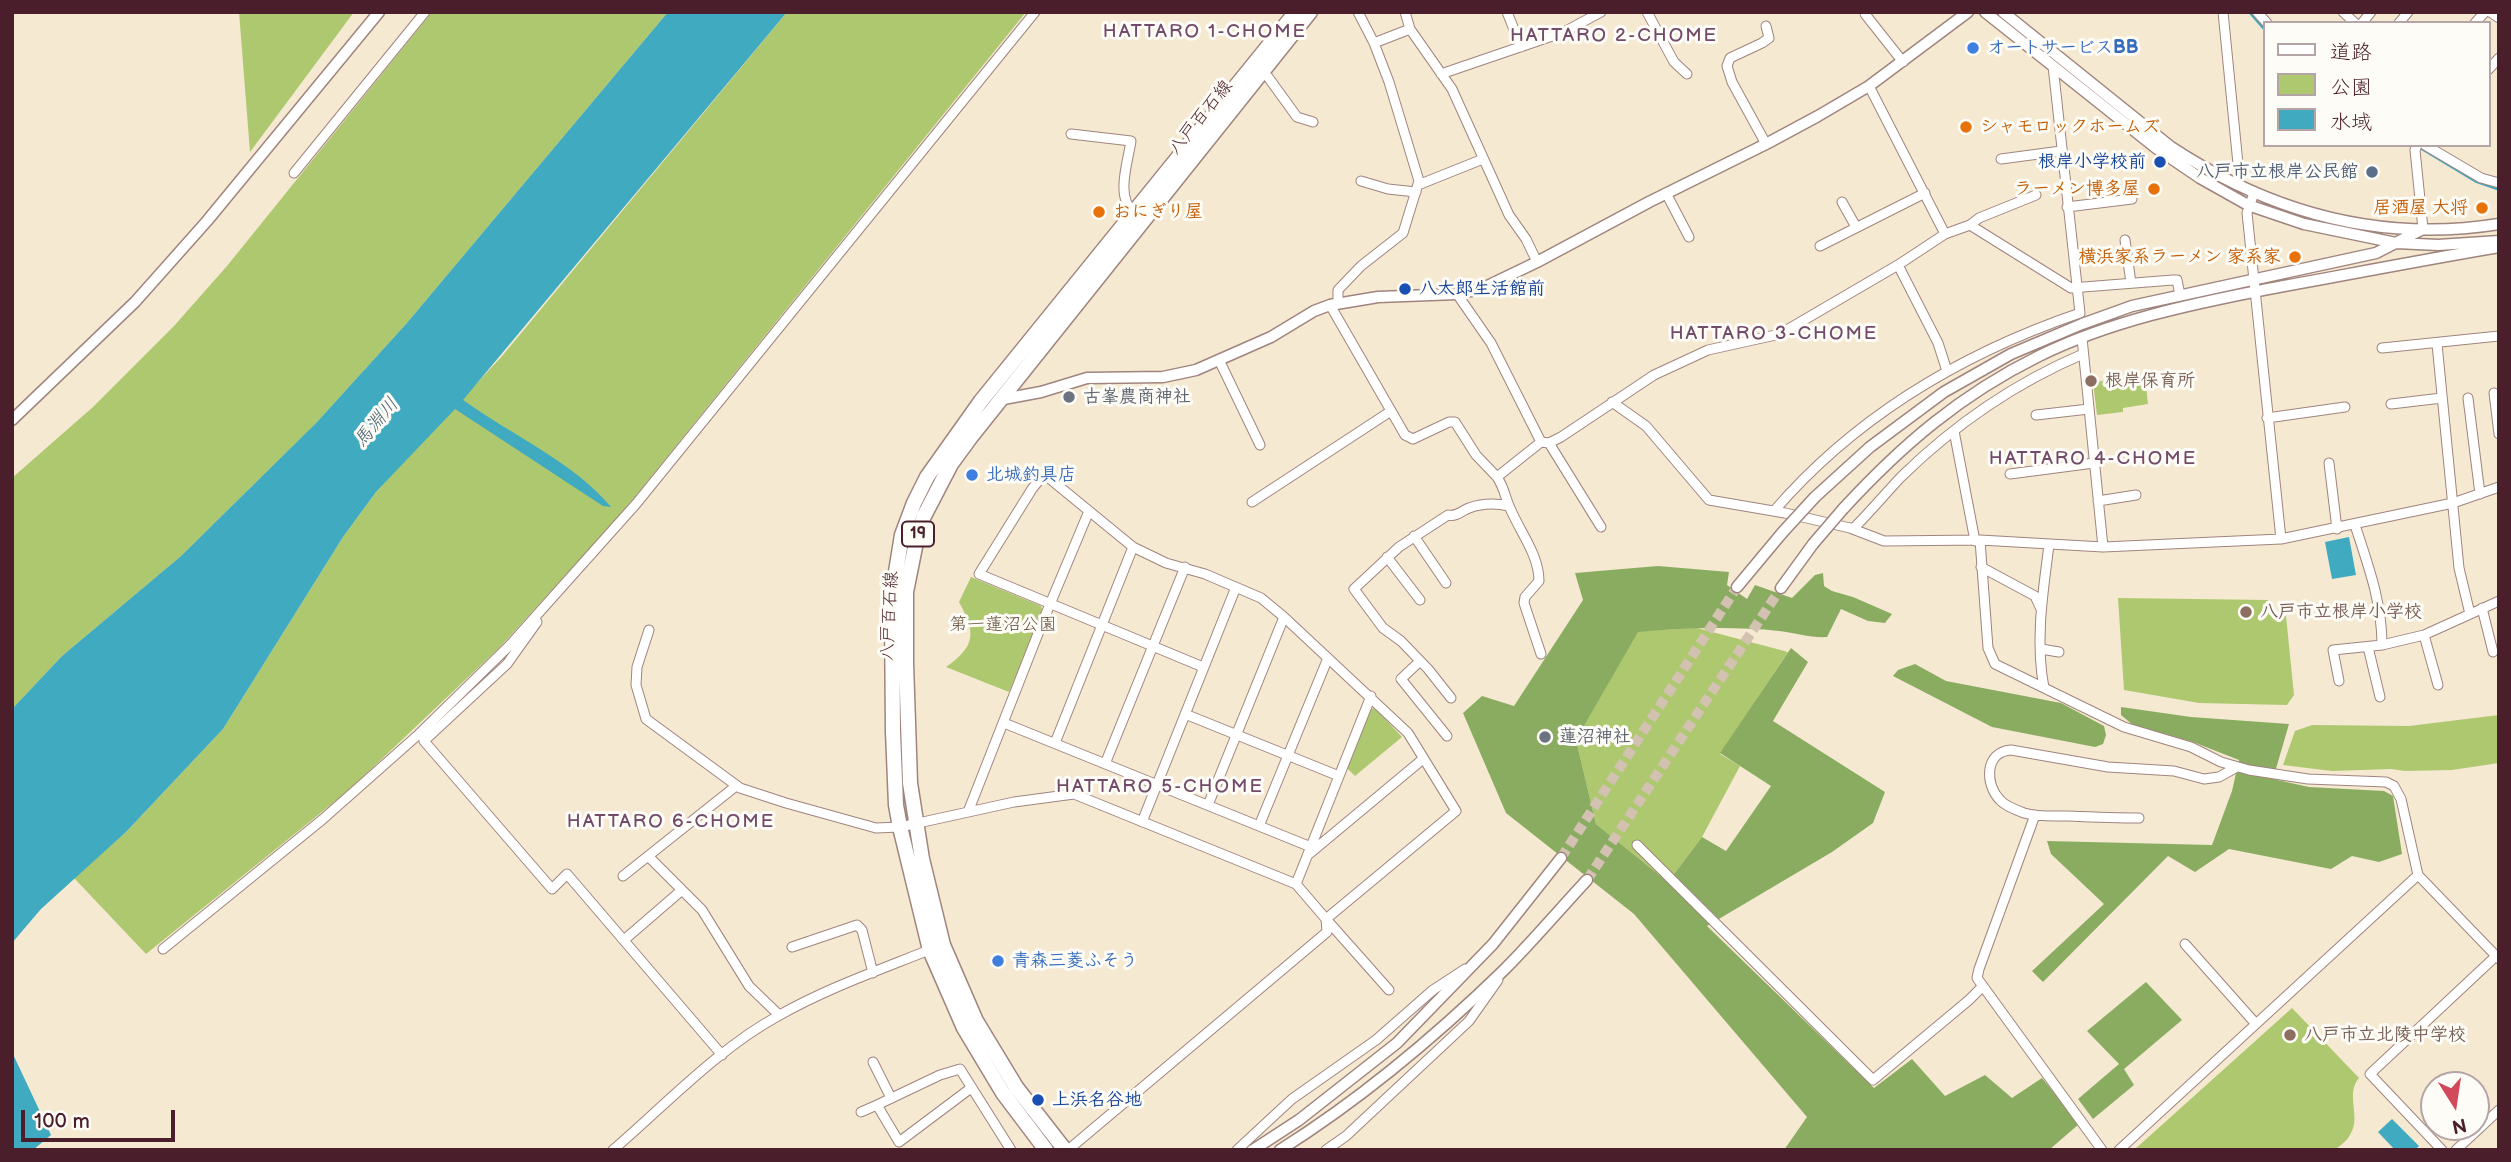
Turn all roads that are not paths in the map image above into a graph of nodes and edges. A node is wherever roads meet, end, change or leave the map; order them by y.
1 (379, 12) edge
2 (425, 12) edge
3 (1035, 12) edge
4 (1296, 12) edge
5 (1310, 12) edge
6 (1358, 12) edge
7 (1405, 12) edge
8 (1507, 12) edge
9 (1601, 12) edge
10 (1647, 12) edge
11 (1968, 12) edge
12 (1985, 12) edge
13 (2003, 12) edge
14 (2223, 12) edge
15 (2487, 12) edge
16 (1865, 13) edge
17 (2499, 18) edge
18 (1766, 26) dead end
19 (1410, 29) junction
20 (1374, 43) junction
21 (1521, 47) junction
22 (1903, 62) junction
23 (2053, 66) junction
24 (1262, 72) junction
25 (1441, 74) junction
26 (1687, 74) dead end
27 (1869, 86) junction
28 (1314, 122) dead end
29 (1071, 134) dead end
30 (1766, 144) junction
31 (2416, 147) edge
32 (2429, 147) edge
33 (2062, 151) junction
34 (1483, 159) junction
35 (2001, 159) dead end
36 (294, 173) dead end
37 (1362, 181) dead end
38 (2499, 183) edge
39 (2237, 185) junction
40 (1417, 188) junction
41 (1666, 193) junction
42 (1925, 193) junction
43 (2254, 193) junction
44 (2036, 195) dead end
45 (2132, 199) dead end
46 (1842, 202) dead end
47 (2248, 205) junction
48 (2067, 206) junction
49 (1134, 213) junction
50 (2499, 224) edge
51 (1970, 225) junction
52 (1856, 227) junction
53 (2423, 229) junction
54 (1945, 234) junction
55 (1689, 237) dead end
56 (2125, 240) dead end
57 (2499, 241) edge
58 (2396, 243) junction
59 (1820, 246) dead end
60 (2499, 247) edge
61 (1538, 262) junction
62 (1898, 265) junction
63 (2253, 280) junction
64 (2131, 283) junction
65 (2076, 289) junction
66 (2254, 292) junction
67 (1457, 294) junction
68 (2180, 295) junction
69 (1334, 304) junction
70 (2499, 337) edge
71 (2082, 338) junction
72 (2437, 344) junction
73 (2382, 348) dead end
74 (2083, 354) junction
75 (1219, 360) junction
76 (1947, 371) junction
77 (2494, 394) dead end
78 (2442, 398) junction
79 (2469, 398) dead end
80 (999, 400) junction
81 (981, 401) junction
82 (1612, 402) junction
83 (2391, 404) dead end
84 (2345, 407) dead end
85 (2089, 409) junction
86 (1391, 411) junction
87 (2036, 415) dead end
88 (2267, 418) junction
89 (12, 420) edge
90 (1954, 431) junction
91 (2499, 434) edge
92 (1545, 442) junction
93 (1260, 445) dead end
94 (2094, 463) junction
95 (2329, 463) dead end
96 (2010, 474) dead end
97 (1497, 477) junction
98 (2499, 487) edge
99 (2480, 494) junction
100 (2136, 495) dead end
101 (2098, 501) junction
102 (1252, 502) dead end
103 (2453, 503) junction
104 (1509, 506) junction
105 (1089, 511) junction
106 (1774, 511) junction
107 (2355, 525) junction
108 (1601, 527) dead end
109 (1853, 529) junction
110 (2337, 529) junction
111 (1414, 536) junction
112 (2281, 539) junction
113 (1978, 541) junction
114 (2049, 545) junction
115 (1133, 547) junction
116 (2103, 547) junction
117 (1387, 557) junction
118 (1981, 567) junction
119 (1185, 568) junction
120 (1446, 583) dead end
121 (1236, 587) junction
122 (1737, 587) tunnel mouth
123 (1780, 588) tunnel mouth
124 (1420, 600) dead end
125 (2499, 601) edge
126 (546, 605) junction
127 (1050, 605) junction
128 (2482, 608) junction
129 (2042, 610) junction
130 (2470, 614) junction
131 (1284, 617) junction
132 (1102, 626) junction
133 (649, 630) dead end
134 (2424, 635) junction
135 (2382, 645) junction
136 (1153, 646) junction
137 (2368, 647) junction
138 (2041, 649) junction
139 (2059, 652) dead end
140 (2493, 652) dead end
141 (1541, 654) dead end
142 (1328, 658) junction
143 (1419, 662) junction
144 (1203, 667) junction
145 (2339, 681) dead end
146 (2438, 685) dead end
147 (2044, 688) junction
148 (1371, 696) junction
149 (2380, 697) dead end
150 (1451, 698) dead end
151 (1185, 714) junction
152 (1004, 723) junction
153 (1236, 734) junction
154 (1447, 736) dead end
155 (1055, 743) junction
156 (1288, 755) junction
157 (1423, 759) junction
158 (1105, 764) junction
159 (2237, 767) junction
160 (1339, 776) junction
161 (1157, 785) junction
162 (736, 786) junction
163 (1208, 805) junction
164 (968, 812) junction
165 (2035, 815) junction
166 (2139, 818) dead end
167 (1142, 822) junction
168 (915, 824) junction
169 (1259, 826) junction
170 (900, 827) junction
171 (1637, 845) dead end
172 (1309, 851) junction
173 (649, 857) junction
174 (1561, 858) tunnel mouth
175 (2418, 875) junction
176 (623, 876) dead end
177 (1587, 880) tunnel mouth
178 (1296, 884) junction
179 (682, 890) junction
180 (1326, 919) junction
181 (624, 940) junction
182 (2185, 944) dead end
183 (792, 947) dead end
184 (936, 948) junction
185 (163, 949) dead end
186 (2497, 957) edge
187 (1477, 961) junction
188 (1504, 970) junction
189 (873, 972) junction
190 (1983, 986) junction
191 (1389, 990) dead end
192 (779, 1015) junction
193 (2256, 1024) junction
194 (722, 1055) junction
195 (873, 1062) dead end
196 (971, 1088) junction
197 (891, 1098) junction
198 (877, 1105) junction
199 (2499, 1110) edge
200 (861, 1112) dead end
201 (1252, 1135) junction
202 (613, 1150) edge
203 (1011, 1150) edge
204 (1046, 1150) edge
205 (1066, 1150) edge
206 (1237, 1150) edge
207 (1253, 1150) edge
208 (1262, 1150) edge
209 (1280, 1150) edge
210 (1326, 1150) edge
211 (2102, 1150) edge
212 (2119, 1150) edge
213 (2442, 1150) edge
214 (2456, 1150) edge

1 - 89 street
2 - 36 street
3 - 126 street
4 - 49 main road, 八戸百石線 / 19
5 - 24 main road, 八戸百石線 / 19
6 - 20 street
7 - 19 street
8 - 21 street
9 - 21 street
10 - 26 street
11 - 22 street
12 - 23 street
13 - 39 street
14 - 39 street
15 - 17 street
16 - 22 street
18 - 30 street
19 - 20 street
19 - 25 street
20 - 40 street
21 - 25 street
22 - 27 street
23 - 33 street
23 - 47 street
24 - 28 street
24 - 80 main road, 八戸百石線 / 19
25 - 34 street
27 - 30 street
27 - 42 street
29 - 49 street
30 - 41 street
31 - 53 street
32 - 38 street
33 - 35 street
33 - 48 street
34 - 40 street
34 - 61 street
37 - 40 street
39 - 43 street
40 - 69 street
41 - 55 street
41 - 61 street
42 - 52 street
42 - 54 street
43 - 47 street
43 - 53 street
44 - 51 street
45 - 48 street
46 - 52 street
47 - 58 street
47 - 63 street
48 - 65 street
49 - 81 main road, 八戸百石線 / 19
50 - 53 street
51 - 54 street
51 - 65 street
52 - 59 street
53 - 58 street
54 - 62 street
56 - 64 street
57 - 58 street
58 - 63 street
60 - 66 street
61 - 67 street
62 - 76 street
62 - 82 street
63 - 66 street
63 - 68 street
64 - 65 street
64 - 68 street
65 - 76 street
66 - 71 street
66 - 88 street
67 - 69 street
67 - 92 street
68 - 122 street, bridge
69 - 75 street
69 - 86 street
70 - 72 street
71 - 74 street
71 - 123 street, bridge
72 - 73 street
72 - 78 street
74 - 85 street
74 - 90 street
75 - 80 street
75 - 93 street
76 - 106 street
77 - 91 street
78 - 83 street
78 - 103 street
79 - 99 street
80 - 81 street
80 - 168 main road, 八戸百石線 / 19
81 - 170 main road, 八戸百石線 / 19
82 - 92 street
82 - 106 street
84 - 88 street
85 - 87 street
85 - 94 street
86 - 97 street
86 - 102 street
88 - 112 street
90 - 109 street
90 - 113 street
92 - 97 street
92 - 108 street
94 - 96 street
94 - 101 street
95 - 110 street
97 - 104 street
98 - 99 street
99 - 103 street
100 - 101 street
101 - 116 street
103 - 107 street
103 - 130 street
104 - 111 street
104 - 141 street
105 - 115 street
105 - 127 street
105 - 127 street
106 - 109 street
107 - 110 street
107 - 135 street
109 - 113 street
110 - 112 street
111 - 117 street
111 - 120 street
112 - 116 street
113 - 114 street
113 - 118 street
114 - 116 street
114 - 129 street
115 - 119 street
115 - 132 street
117 - 124 street
117 - 143 street
118 - 129 street
118 - 147 street
119 - 121 street
119 - 136 street
121 - 131 street
121 - 144 street
125 - 128 street
126 - 181 street
126 - 185 street
127 - 132 street
127 - 152 street
128 - 130 street
128 - 140 street
129 - 138 street
130 - 134 street
131 - 142 street
131 - 153 street
132 - 136 street
132 - 155 street
133 - 162 street
134 - 135 street
134 - 146 street
135 - 137 street
136 - 144 street
136 - 158 street
137 - 145 street
137 - 149 street
138 - 139 street
138 - 147 street
142 - 148 street
142 - 156 street
143 - 150 street
143 - 154 street
144 - 151 street
147 - 159 street
148 - 157 street
148 - 160 street
151 - 153 street
151 - 161 street
152 - 155 street
152 - 164 street
153 - 156 street
153 - 163 street
155 - 158 street
156 - 160 street
156 - 169 street
157 - 172 street
157 - 180 street
158 - 161 street
159 - 165 street
159 - 175 street
160 - 172 street
161 - 163 street
161 - 167 street
162 - 170 street
162 - 173 street
163 - 169 street
164 - 167 street
164 - 168 street
165 - 166 street
165 - 190 street
167 - 178 street
168 - 170 street
168 - 184 main road, 八戸百石線 / 19
169 - 172 street
170 - 184 main road, 八戸百石線 / 19
171 - 190 street
172 - 178 street
173 - 176 street
173 - 179 street
174 - 187 street
175 - 186 street
175 - 193 street
177 - 188 street
178 - 180 street
179 - 181 street
179 - 192 street
180 - 191 street
180 - 205 street
181 - 194 street
182 - 193 street
183 - 189 street
184 - 189 street
184 - 204 main road, 八戸百石線 / 19
184 - 205 main road, 八戸百石線 / 19
186 - 213 street
187 - 201 street
187 - 207 street, bridge
188 - 209 street
188 - 210 street
189 - 192 street
190 - 211 street
192 - 194 street
193 - 212 street
194 - 202 street
195 - 197 street
196 - 197 street
196 - 198 street
196 - 203 street
197 - 198 street
198 - 200 street
199 - 214 street
201 - 206 street
201 - 208 street

